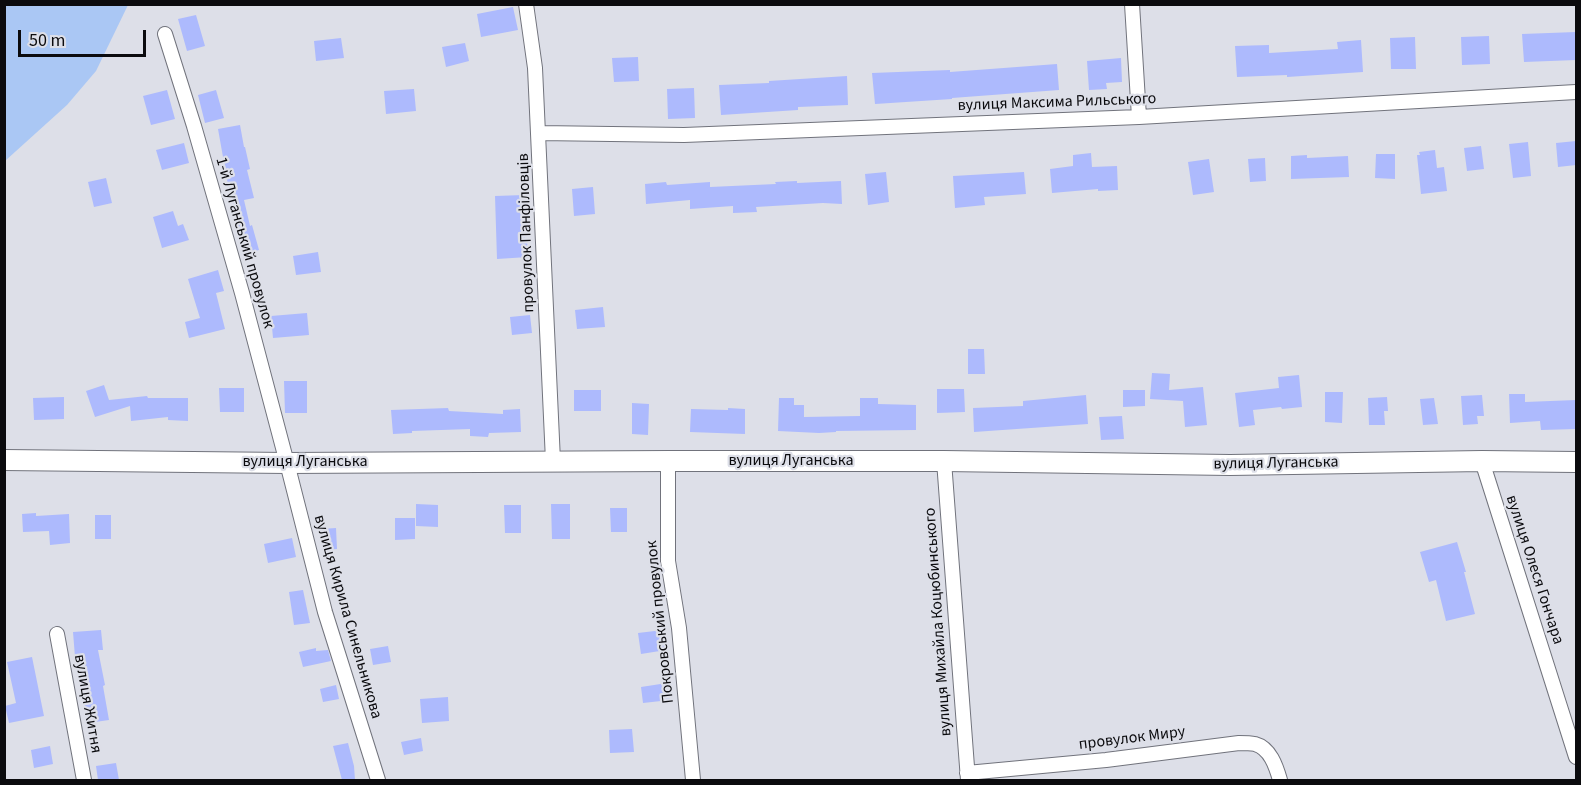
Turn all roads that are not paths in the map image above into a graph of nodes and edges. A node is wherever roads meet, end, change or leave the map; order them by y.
1 (526, 4) edge
2 (1132, 4) edge
3 (165, 34) dead end
4 (1576, 92) edge
5 (1138, 117) junction
6 (539, 133) junction
7 (4, 460) edge
8 (553, 461) junction
9 (668, 461) junction
10 (944, 461) junction
11 (1482, 461) junction
12 (1576, 462) edge
13 (287, 463) junction
14 (57, 634) dead end
15 (1576, 757) edge
16 (967, 777) edge
17 (84, 780) edge
18 (378, 780) edge
19 (693, 780) edge
20 (1280, 780) edge

1 - 6 street, провулок Панфіловців
2 - 5 street
3 - 13 street, 1-й Луганський провулок
4 - 5 street, вулиця Максима Рильського
5 - 6 street, вулиця Максима Рильського
6 - 8 street, провулок Панфіловців
7 - 13 main road, вулиця Луганська
8 - 9 main road, вулиця Луганська
8 - 13 main road, вулиця Луганська
9 - 10 main road, вулиця Луганська
9 - 19 street, Покровський провулок
10 - 11 main road, вулиця Луганська
10 - 16 street, вулиця Михайла Коцюбинського
11 - 12 main road, вулиця Луганська
11 - 15 street, вулиця Олеся Гончара
13 - 18 street, вулиця Кирила Синельникова
14 - 17 street, вулиця Житня
16 - 20 street, провулок Миру

